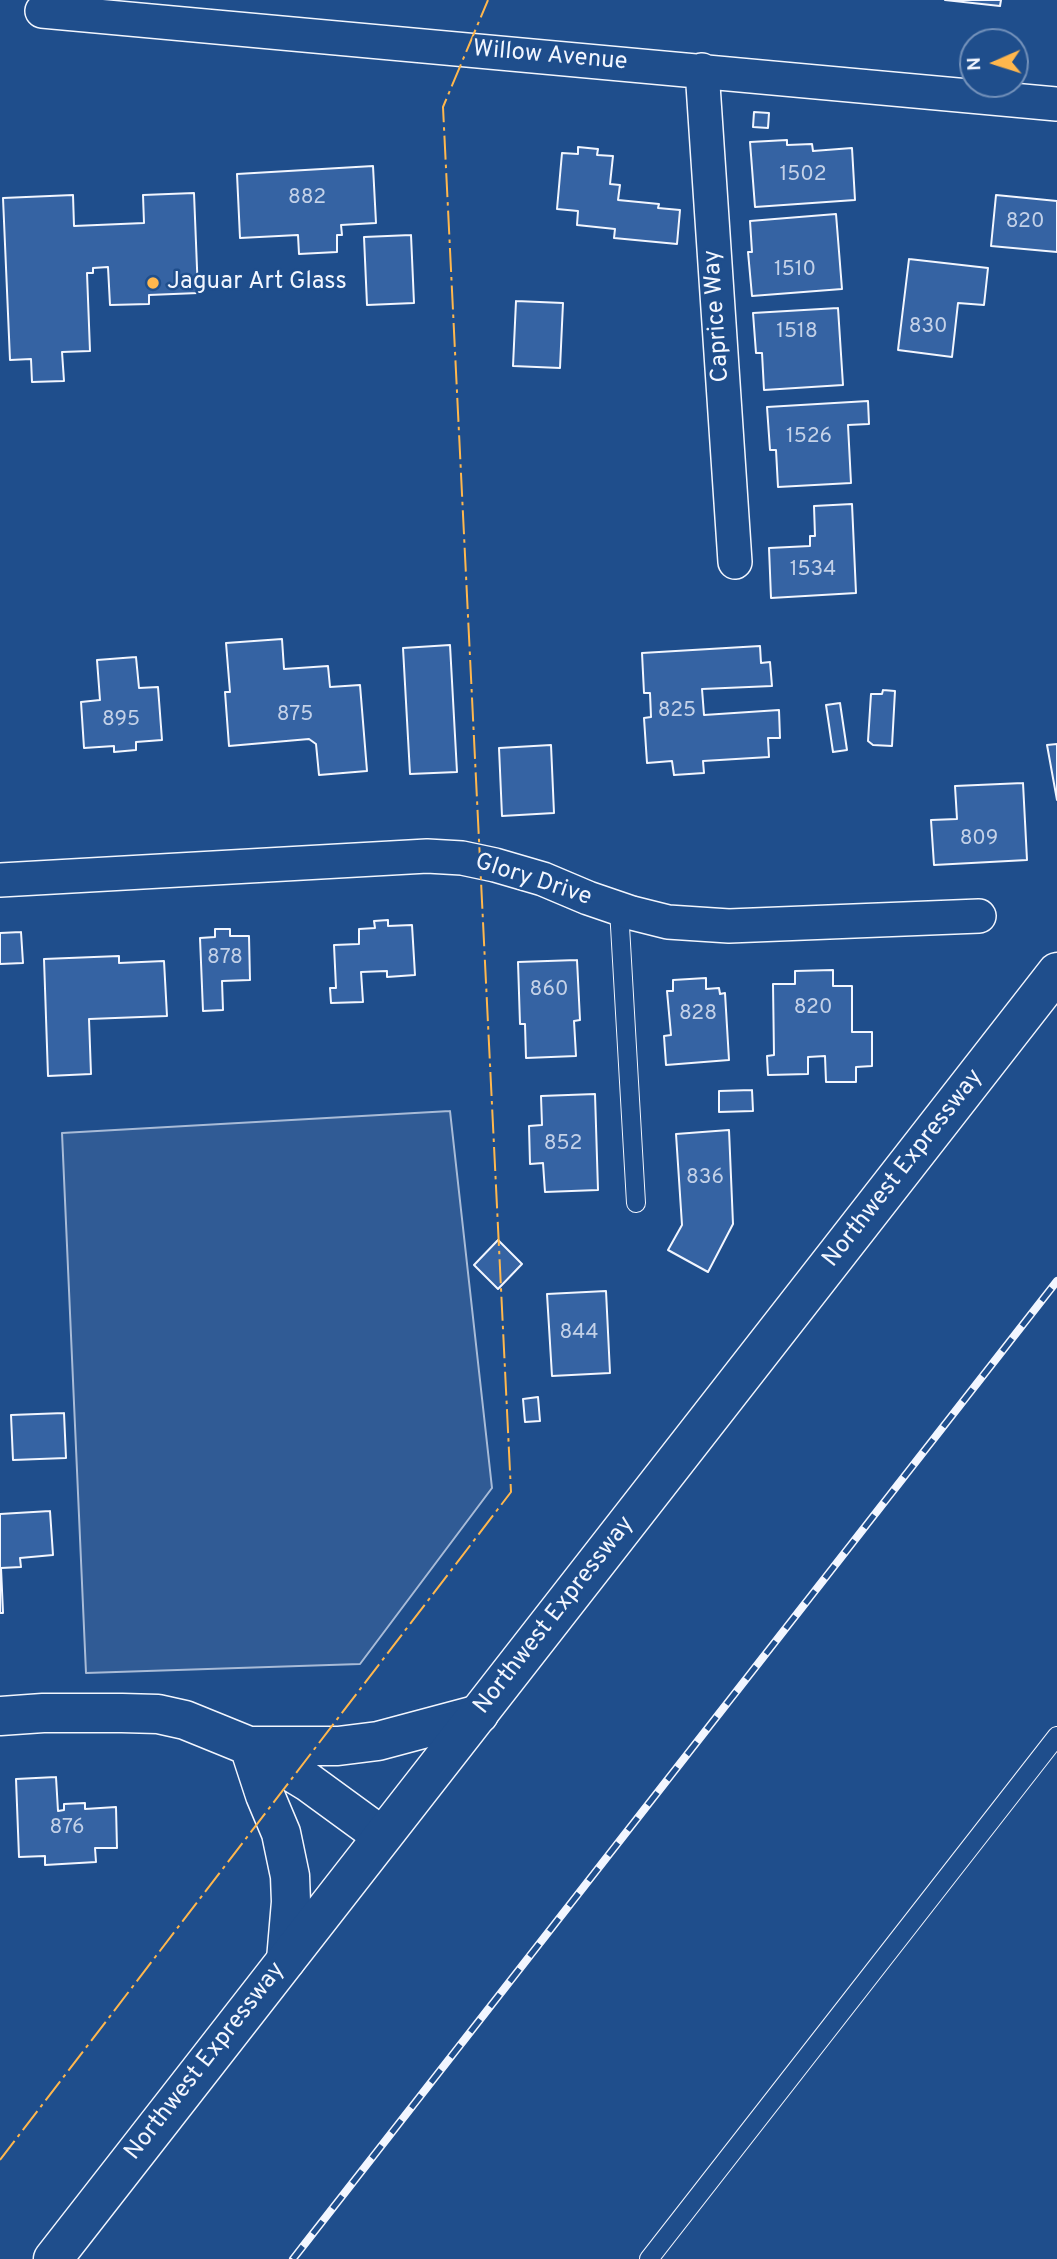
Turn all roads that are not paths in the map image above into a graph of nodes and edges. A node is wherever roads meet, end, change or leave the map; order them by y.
1 (43, 11) dead end
2 (702, 71) junction
3 (1057, 104) edge
4 (735, 562) dead end
5 (0, 880) edge
6 (619, 909) junction
7 (979, 916) dead end
8 (1057, 972) edge
9 (636, 1203) dead end
10 (479, 1714) junction
11 (0, 1716) edge
12 (1057, 1736) edge
13 (249, 1746) junction
14 (382, 1836) junction
15 (286, 1960) junction
16 (53, 2259) edge
17 (649, 2259) edge

1 - 2 street, Willow Avenue
2 - 3 street, Willow Avenue
2 - 4 street, Caprice Way
5 - 6 street, Glory Drive
6 - 7 street, Glory Drive
6 - 9 lane
8 - 10 main road, Northwest Expressway
10 - 13 main road
10 - 14 main road, Northwest Expressway
11 - 13 main road
12 - 17 lane
13 - 14 main road
13 - 15 main road
14 - 15 main road, Northwest Expressway
15 - 16 main road, Northwest Expressway

